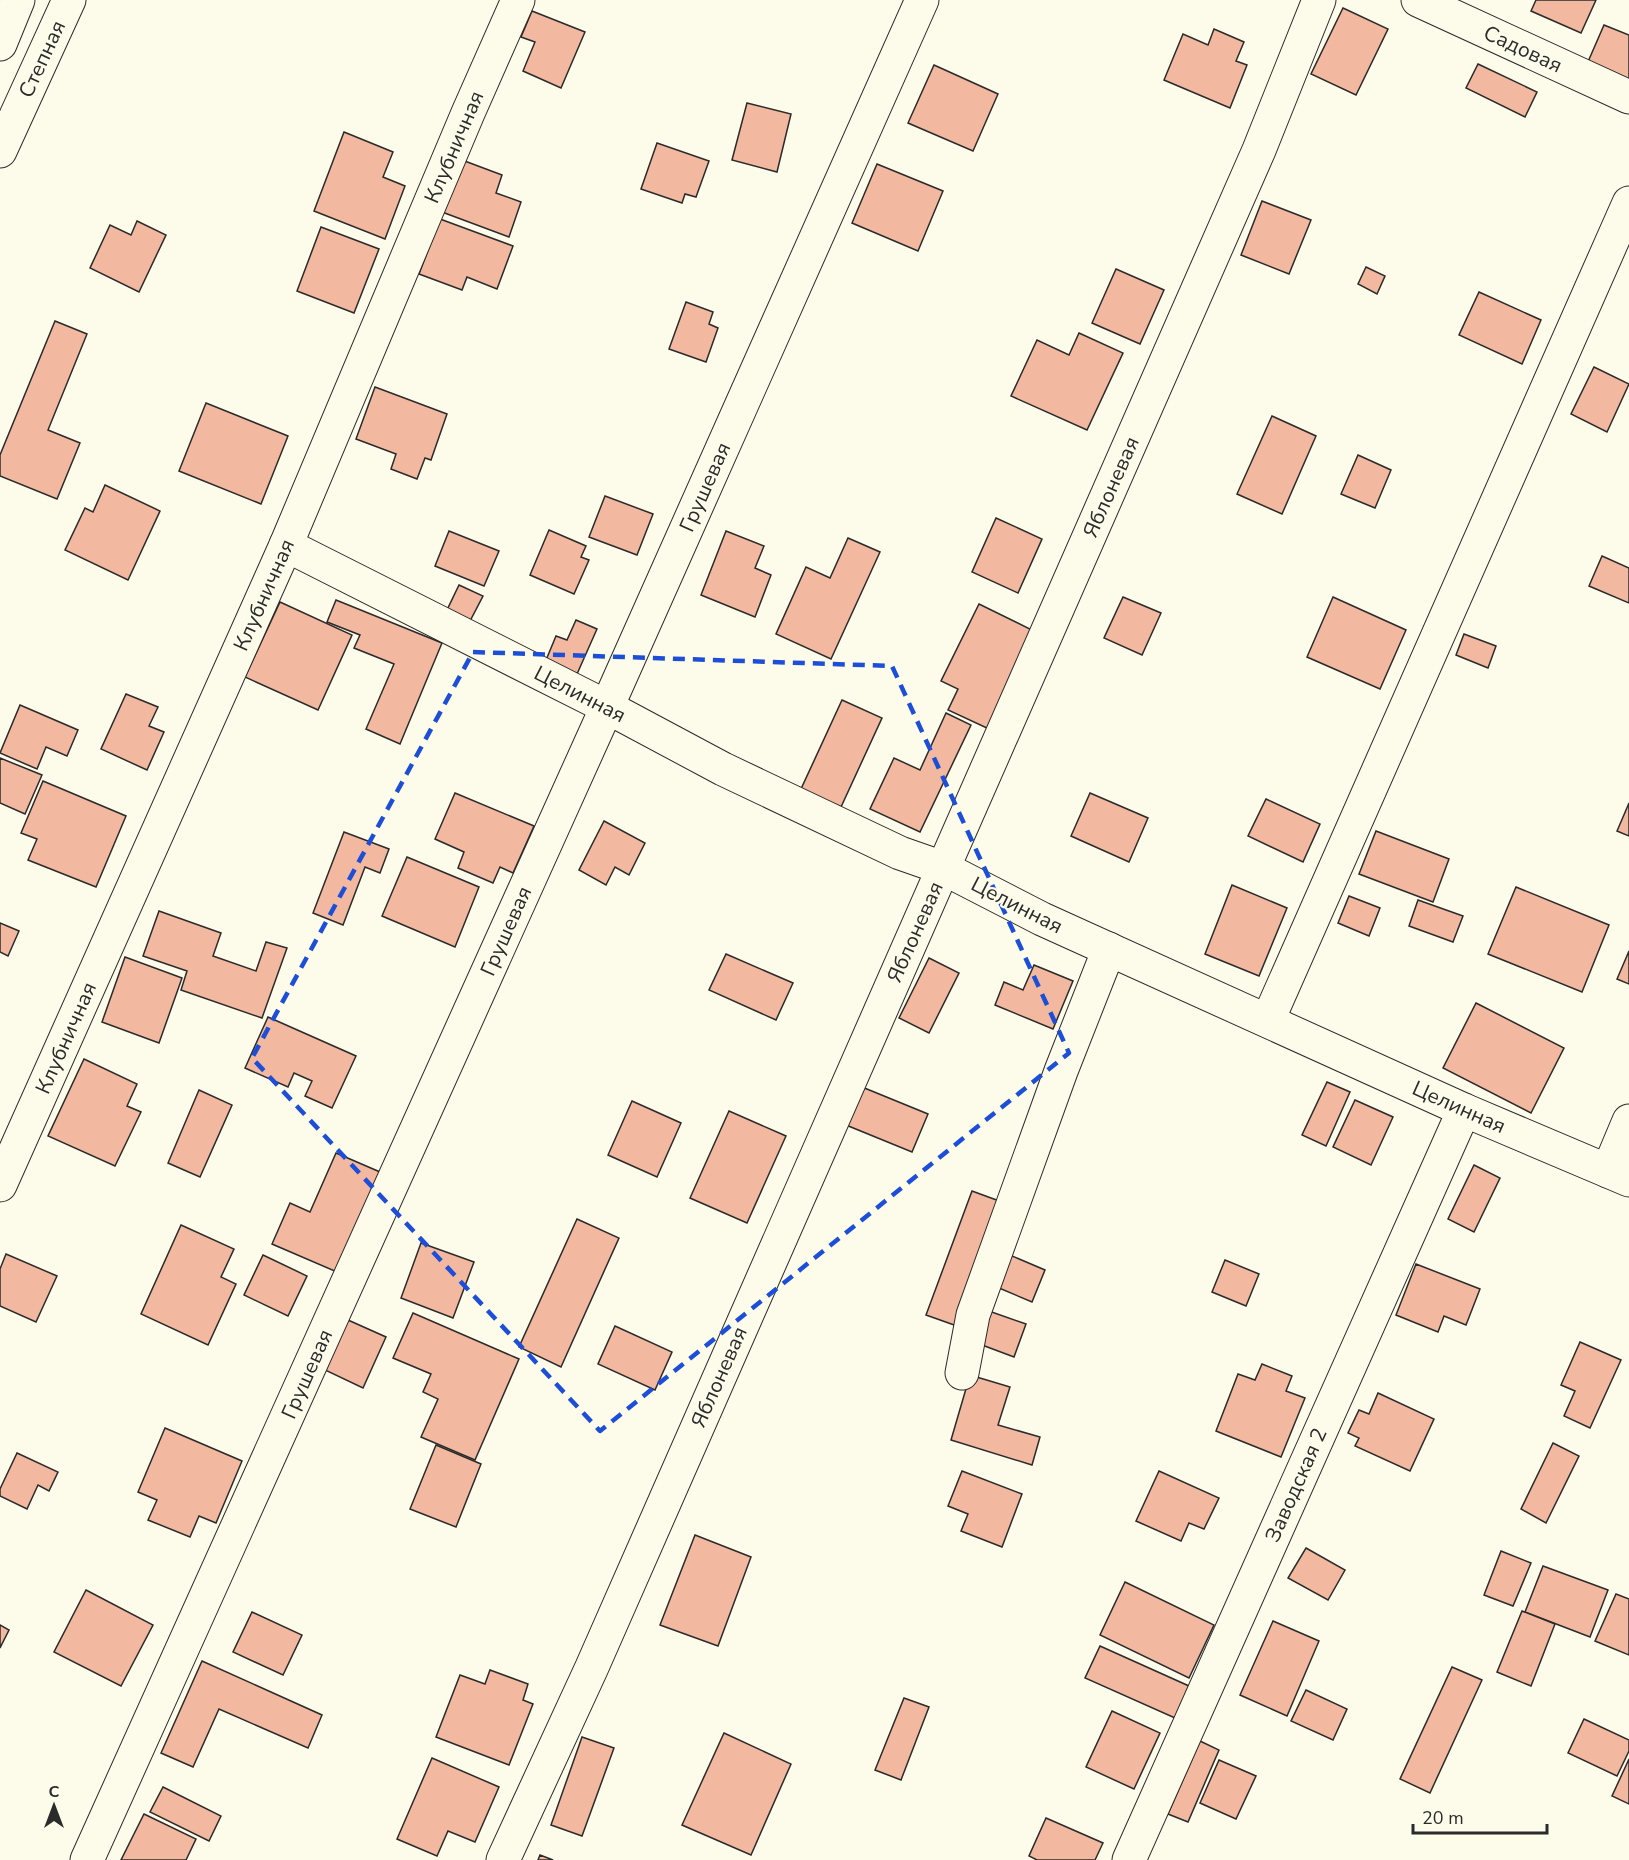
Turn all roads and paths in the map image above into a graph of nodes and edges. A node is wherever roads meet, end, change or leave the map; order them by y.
1 (18, 0) edge
2 (69, 0) edge
3 (518, 0) edge
4 (922, 0) edge
5 (1319, 0) edge
6 (1418, 0) edge
7 (0, 44) edge
8 (1629, 97) edge
9 (0, 151) edge
10 (1629, 203) edge
11 (286, 545) junction
12 (607, 707) junction
13 (944, 868) junction
14 (1109, 949) junction
15 (1268, 1020) junction
16 (1464, 1110) junction
17 (1629, 1121) edge
18 (1618, 1176) edge
19 (0, 1185) edge
20 (962, 1373) dead end
21 (87, 1860) edge
22 (503, 1860) edge
23 (1129, 1860) edge

1 - 7 street
2 - 9 street, Степная
3 - 11 street, Клубничная
4 - 12 street, Грушевая
5 - 13 street, Яблоневая
6 - 8 street, Садовая
10 - 15 street
11 - 12 street, Целинная
11 - 19 street, Клубничная
12 - 13 street, Целинная
12 - 21 street, Грушевая
13 - 14 street, Целинная
13 - 22 street, Яблоневая
14 - 15 street, Целинная
14 - 20 street
15 - 16 street, Целинная
16 - 18 street, Целинная
16 - 23 street, Заводская 2
17 - 18 street

